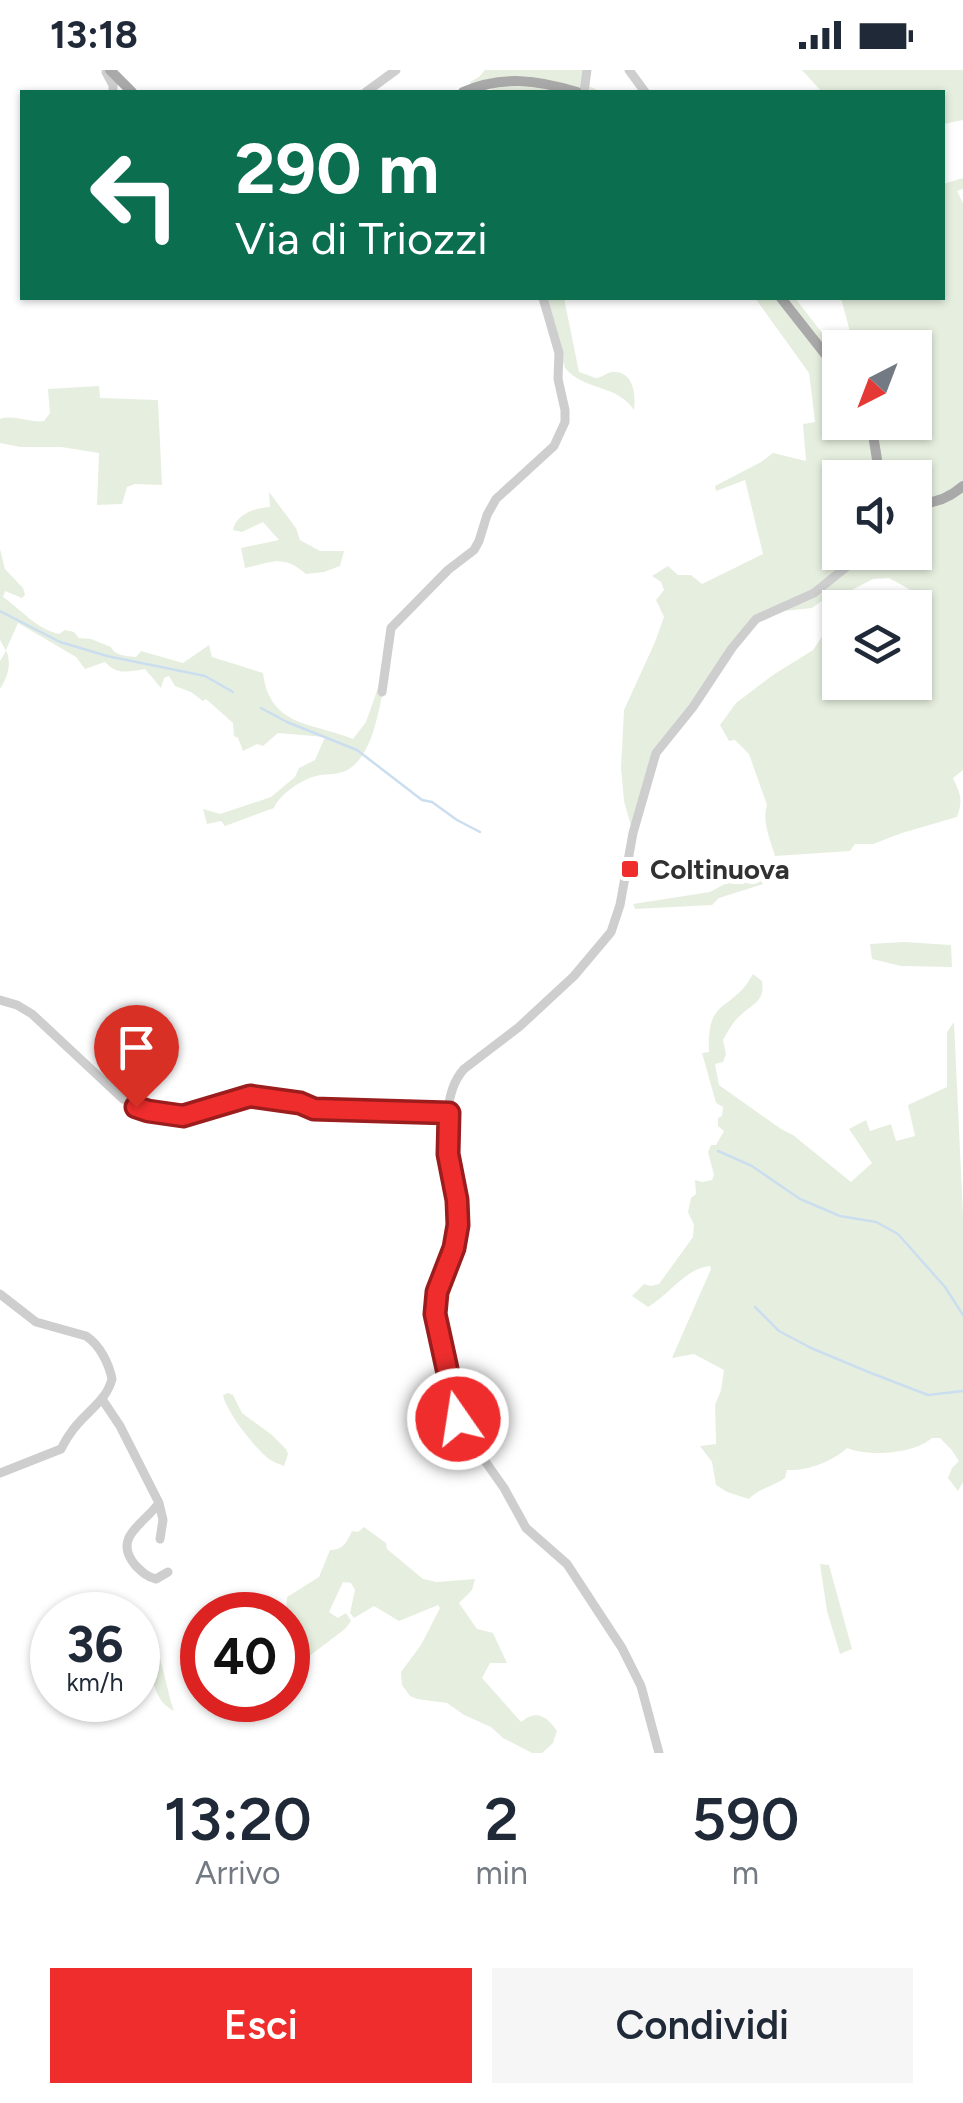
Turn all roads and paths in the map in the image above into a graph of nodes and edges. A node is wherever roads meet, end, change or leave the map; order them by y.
1 (92, 70) edge
2 (396, 70) edge
3 (109, 72) edge
4 (130, 90) edge
5 (369, 90) edge
6 (469, 90) edge
7 (571, 90) edge
8 (544, 300) edge
9 (783, 300) edge
10 (822, 350) edge
11 (963, 486) edge
12 (932, 503) edge
13 (843, 570) edge
14 (382, 692) dead end
15 (0, 1000) edge
16 (449, 1113) junction
17 (0, 1294) edge
18 (102, 1400) junction
19 (0, 1473) edge
20 (159, 1503) junction
21 (160, 1539) dead end
22 (168, 1572) dead end
23 (660, 1753) edge

1 - 3 street
2 - 5 street
3 - 4 main road
6 - 7 main road
8 - 14 street
9 - 10 main road
11 - 12 main road
13 - 16 street
15 - 16 street
16 - 23 street
17 - 18 street
18 - 19 street
18 - 20 street
20 - 21 street
20 - 22 street

